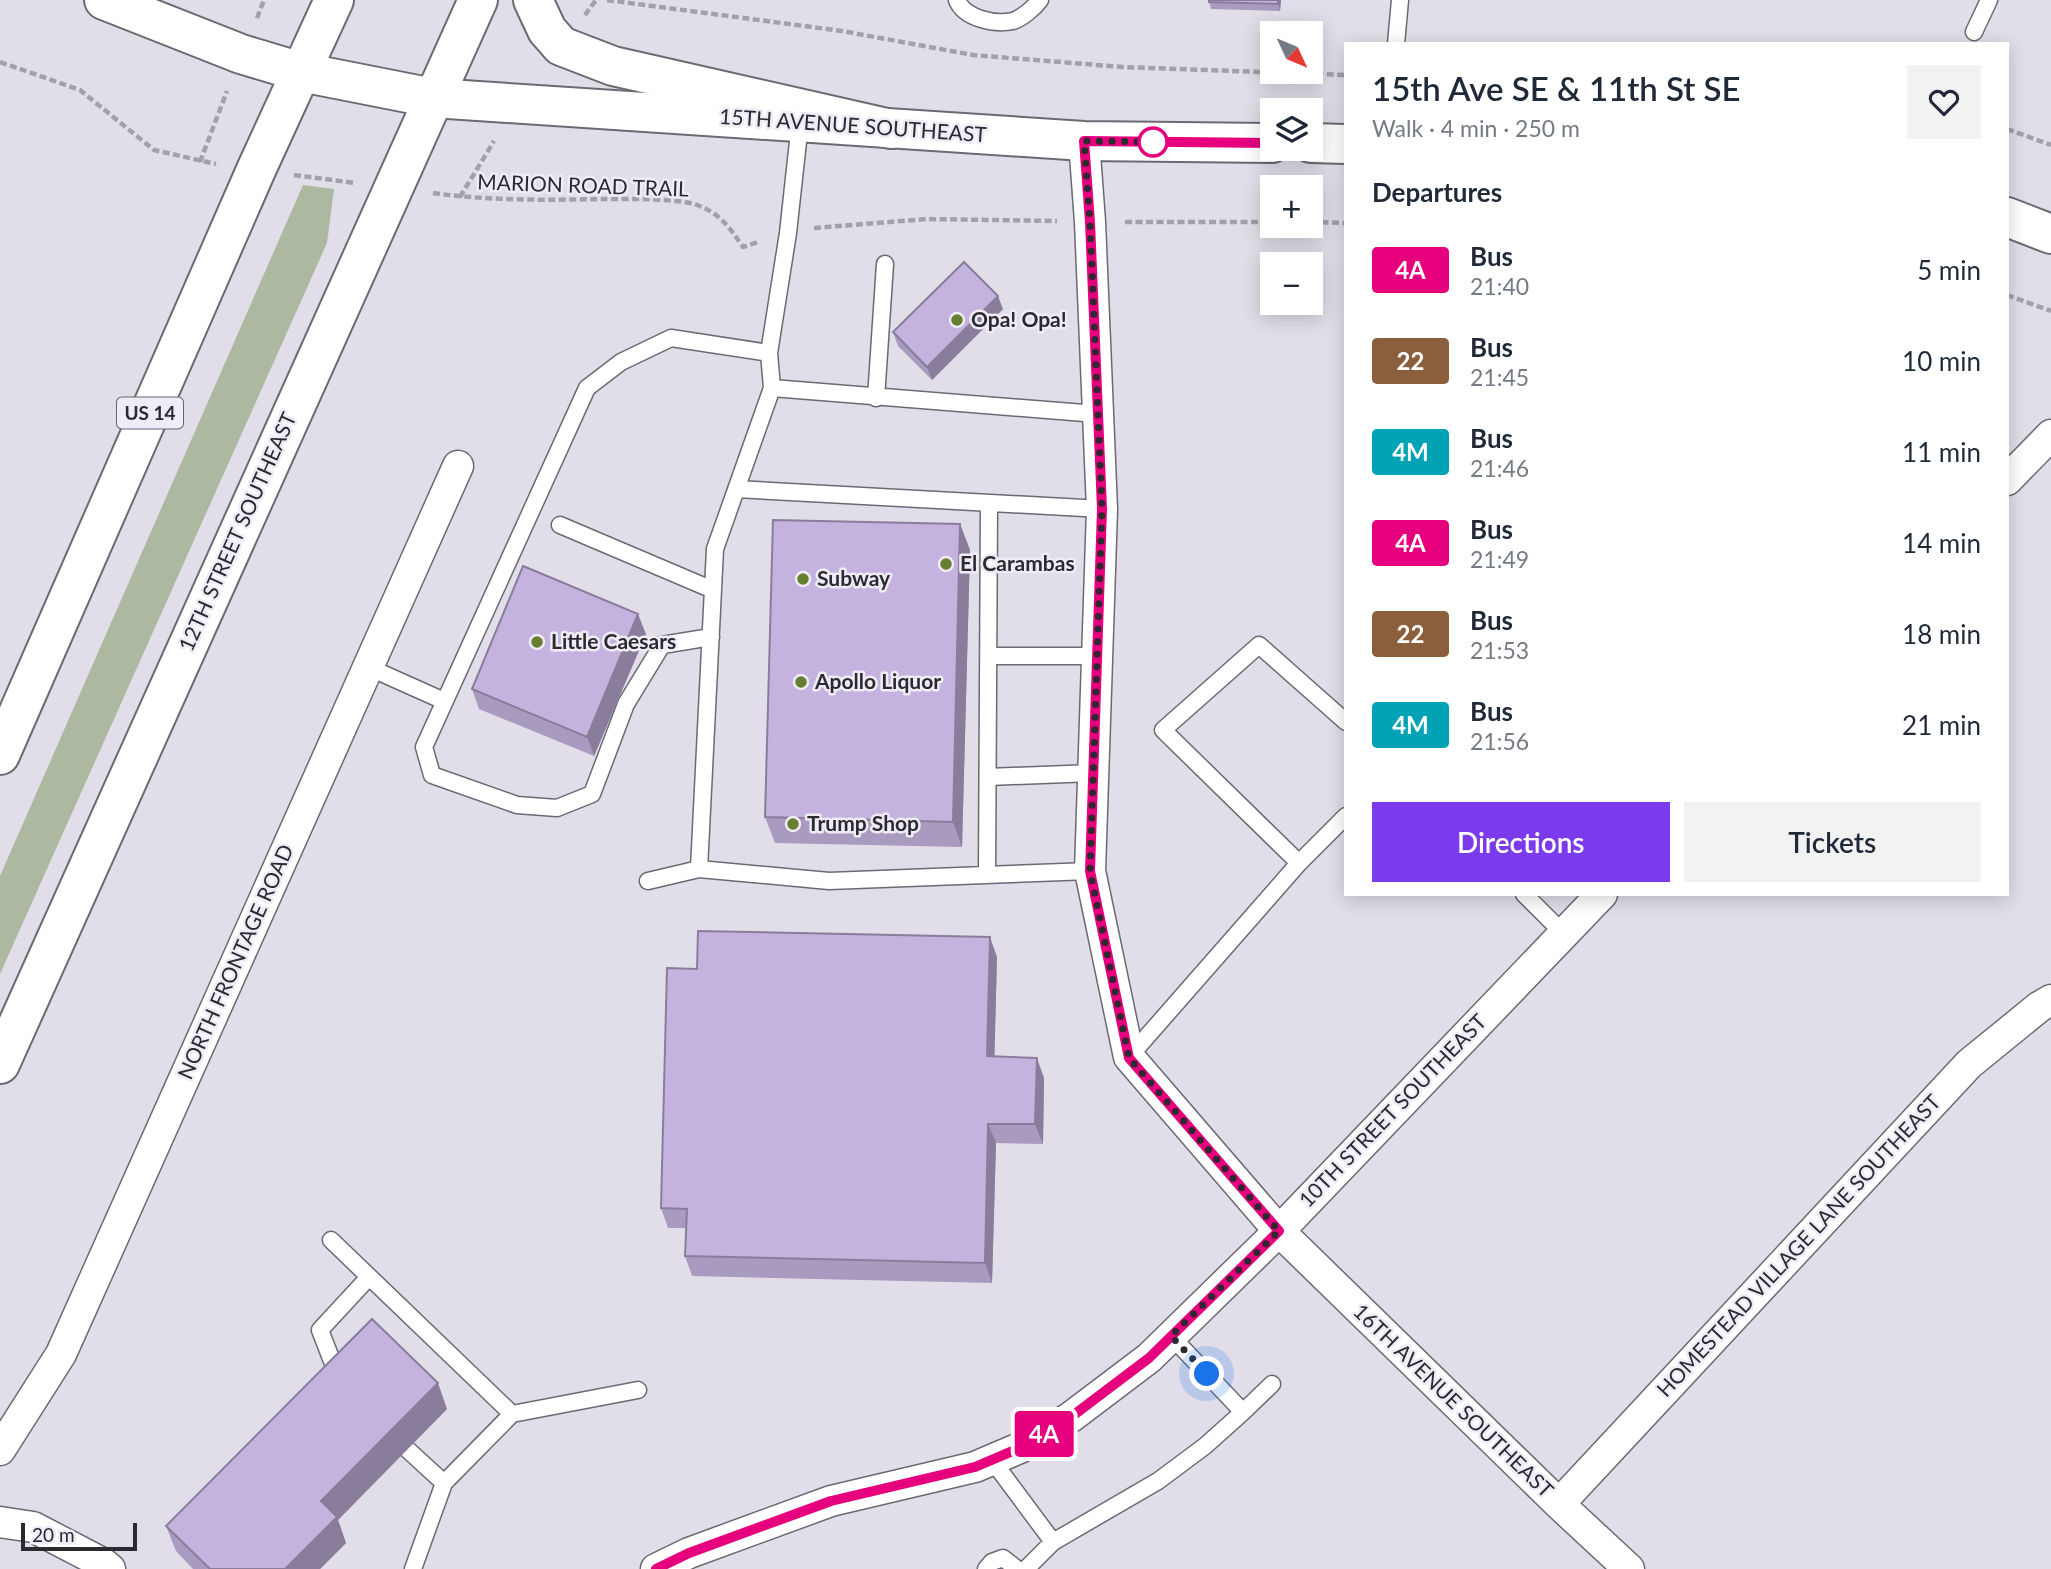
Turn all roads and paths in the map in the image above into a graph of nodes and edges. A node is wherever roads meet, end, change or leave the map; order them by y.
1 (104, 0) edge
2 (334, 0) edge
3 (478, 0) edge
4 (533, 0) edge
5 (957, 0) edge
6 (1040, 0) edge
7 (1400, 0) edge
8 (1989, 0) edge
9 (1974, 32) dead end
10 (1396, 42) edge
11 (301, 72) junction
12 (433, 98) junction
13 (800, 123) junction
14 (891, 129) junction
15 (2009, 130) edge
16 (1084, 141) junction
17 (1260, 143) edge
18 (1323, 143) edge
19 (1344, 144) edge
20 (2051, 145) edge
21 (460, 197) dead end
22 (2009, 218) edge
23 (1090, 222) junction
24 (1260, 222) edge
25 (1323, 222) edge
26 (1344, 223) edge
27 (788, 233) junction
28 (2051, 234) edge
29 (885, 264) dead end
30 (2009, 296) edge
31 (2051, 311) edge
32 (769, 353) junction
33 (772, 388) junction
34 (876, 398) junction
35 (1097, 414) junction
36 (2051, 435) edge
37 (458, 466) dead end
38 (2009, 478) edge
39 (736, 489) junction
40 (989, 503) junction
41 (1102, 509) junction
42 (560, 525) dead end
43 (713, 590) junction
44 (711, 637) junction
45 (988, 656) junction
46 (1097, 656) junction
47 (368, 667) junction
48 (444, 701) junction
49 (1344, 720) edge
50 (0, 755) edge
51 (1093, 773) junction
52 (988, 777) junction
53 (1344, 819) edge
54 (1299, 863) junction
55 (698, 869) junction
56 (1090, 871) junction
57 (987, 875) junction
58 (648, 881) dead end
59 (1526, 896) edge
60 (1600, 896) edge
61 (1564, 934) junction
62 (2051, 1000) edge
63 (1129, 1058) junction
64 (0, 1064) edge
65 (1279, 1231) junction
66 (331, 1240) dead end
67 (369, 1277) junction
68 (1171, 1336) junction
69 (1272, 1384) dead end
70 (341, 1385) edge
71 (638, 1390) dead end
72 (1243, 1412) junction
73 (512, 1414) junction
74 (0, 1450) edge
75 (408, 1450) edge
76 (992, 1460) junction
77 (444, 1483) junction
78 (1559, 1504) junction
79 (0, 1522) edge
80 (1052, 1542) junction
81 (110, 1569) edge
82 (413, 1569) edge
83 (656, 1569) edge
84 (986, 1569) edge
85 (1017, 1569) edge
86 (1026, 1569) edge
87 (1629, 1569) edge

1 - 11 main road, 15TH AVENUE SOUTHEAST
2 - 11 main road, US 14
3 - 12 main road, 12TH STREET SOUTHEAST
4 - 14 main road
5 - 6 lane
7 - 10 lane
8 - 9 lane
11 - 12 main road, 15TH AVENUE SOUTHEAST
11 - 50 main road, US 14
12 - 13 main road, 15TH AVENUE SOUTHEAST
12 - 64 main road, 12TH STREET SOUTHEAST
13 - 14 main road, 15TH AVENUE SOUTHEAST
13 - 27 lane
14 - 16 main road, 15TH AVENUE SOUTHEAST
15 - 20 path
16 - 17 main road, 15TH AVENUE SOUTHEAST
16 - 23 street
18 - 19 main road
21 - 27 path, MARION ROAD TRAIL
22 - 28 main road
23 - 24 path, MARION ROAD TRAIL
23 - 27 path, MARION ROAD TRAIL
23 - 35 street
25 - 26 path
27 - 32 lane
29 - 34 lane
30 - 31 path
32 - 33 lane
32 - 48 lane
33 - 34 lane
33 - 39 lane
34 - 35 lane
35 - 41 street
36 - 38 street
37 - 47 street, NORTH FRONTAGE ROAD
39 - 40 lane
39 - 43 lane
40 - 41 lane
40 - 45 lane
41 - 46 street
42 - 43 lane
43 - 44 lane
44 - 48 lane
44 - 55 lane
45 - 46 lane
45 - 52 lane
46 - 51 street
47 - 48 lane
47 - 74 street, NORTH FRONTAGE ROAD
49 - 54 lane
51 - 52 lane
51 - 56 street
52 - 57 lane
53 - 54 lane
54 - 63 lane
55 - 57 lane
55 - 58 lane
56 - 57 lane
56 - 63 street
59 - 61 lane
60 - 61 street, 10TH STREET SOUTHEAST
61 - 65 street, 10TH STREET SOUTHEAST
62 - 78 street, HOMESTEAD VILLAGE LANE SOUTHEAST
63 - 65 street, 16TH AVENUE SOUTHEAST
65 - 68 street, 10TH STREET SOUTHEAST
65 - 78 street, 16TH AVENUE SOUTHEAST
66 - 67 lane
67 - 70 lane
67 - 73 lane
68 - 72 lane
68 - 76 street, 10TH STREET SOUTHEAST
69 - 72 lane
71 - 73 lane
72 - 80 lane
73 - 77 lane
75 - 77 lane
76 - 80 lane
76 - 83 street, 10TH STREET SOUTHEAST
77 - 82 lane
78 - 87 street, 16TH AVENUE SOUTHEAST
79 - 81 street
80 - 86 lane
84 - 85 lane

